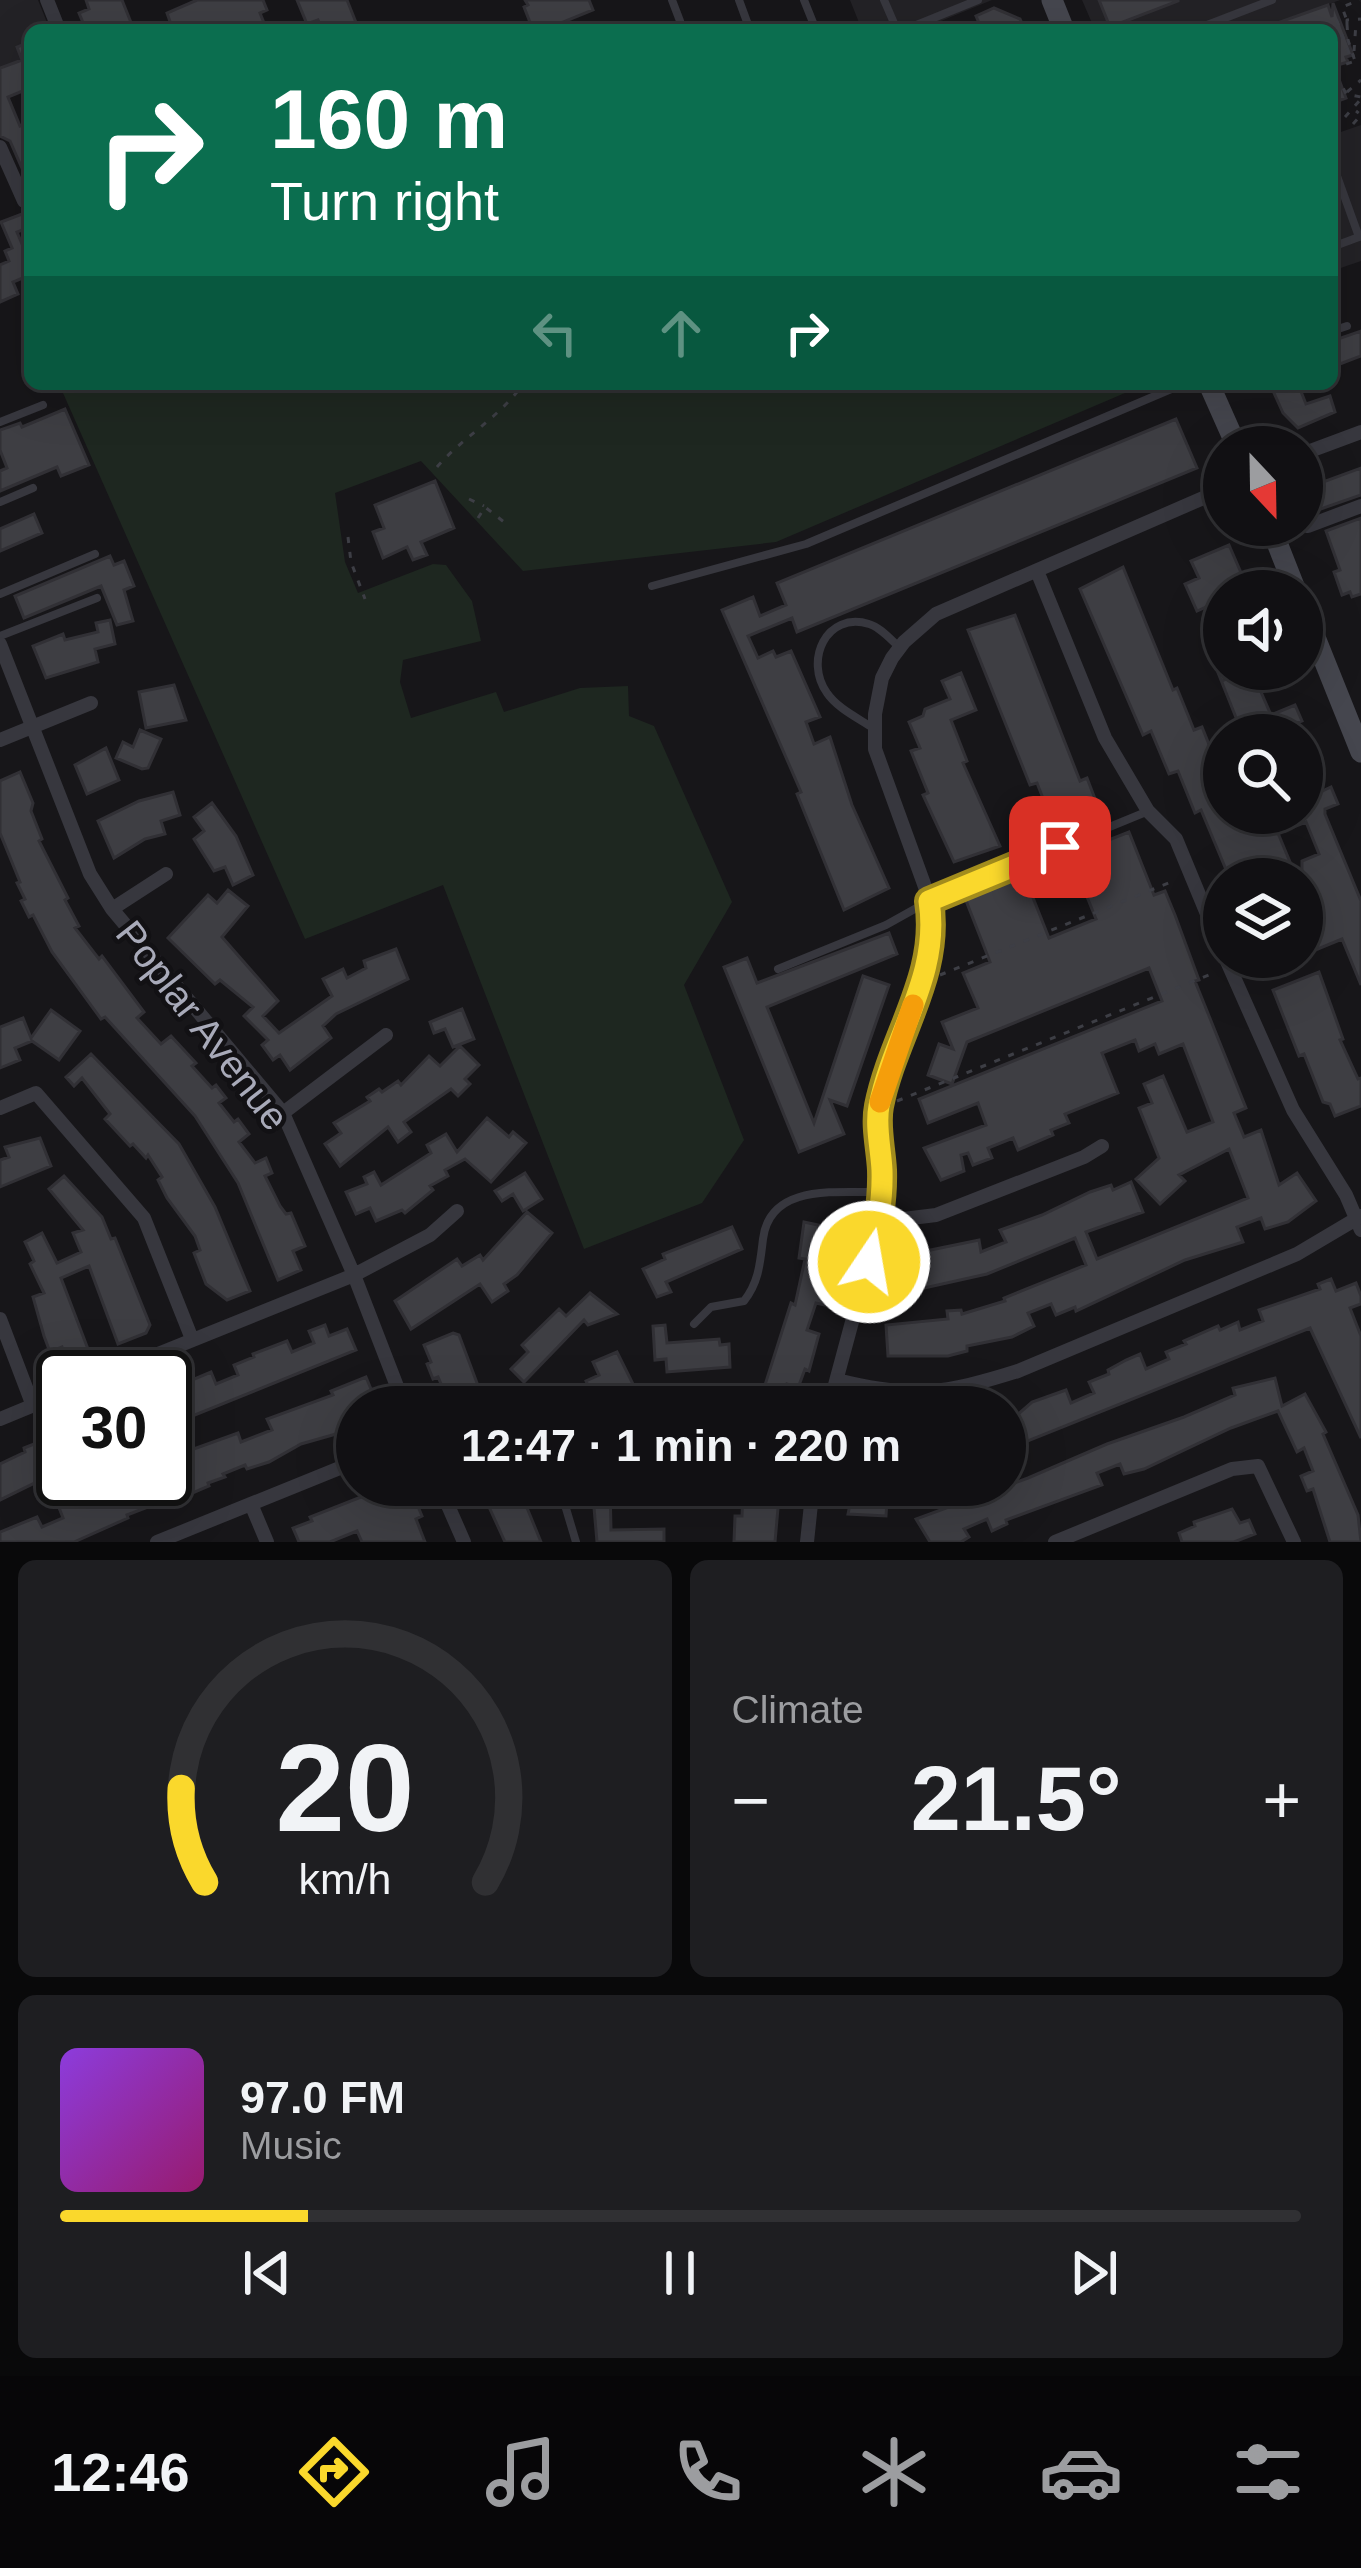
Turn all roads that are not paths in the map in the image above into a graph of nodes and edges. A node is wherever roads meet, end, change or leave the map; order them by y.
1 (672, 0) edge
2 (978, 0) edge
3 (1272, 0) edge
4 (680, 21) dead end
5 (916, 24) edge
6 (1210, 24) edge
7 (0, 147) edge
8 (1338, 179) edge
9 (24, 201) edge
10 (1338, 245) edge
11 (1347, 326) dead end
12 (1338, 329) edge
13 (1169, 390) edge
14 (1212, 390) edge
15 (43, 405) dead end
16 (0, 422) edge
17 (1228, 426) edge
18 (1361, 432) edge
19 (1323, 446) edge
20 (33, 488) dead end
21 (1203, 498) edge
22 (0, 502) edge
23 (1361, 506) edge
24 (1323, 520) edge
25 (95, 554) dead end
26 (1037, 572) junction
27 (652, 586) dead end
28 (0, 594) edge
29 (98, 598) dead end
30 (0, 640) edge
31 (900, 647) junction
32 (1323, 657) edge
33 (91, 704) dead end
34 (34, 726) junction
35 (875, 728) junction
36 (0, 740) edge
37 (1361, 752) edge
38 (1148, 812) junction
39 (166, 874) dead end
40 (1203, 900) edge
41 (929, 901) junction
42 (112, 909) junction
43 (778, 969) dead end
44 (1234, 978) edge
45 (386, 1035) dead end
46 (0, 1108) edge
47 (283, 1113) junction
48 (1102, 1146) dead end
49 (882, 1192) junction
50 (457, 1211) dead end
51 (1360, 1221) edge
52 (879, 1222) junction
53 (354, 1275) junction
54 (0, 1318) edge
55 (694, 1324) dead end
56 (192, 1339) junction
57 (166, 1350) edge
58 (836, 1381) junction
59 (397, 1386) edge
60 (835, 1386) edge
61 (36, 1405) edge
62 (33, 1406) junction
63 (0, 1419) edge
64 (336, 1470) edge
65 (251, 1504) junction
66 (448, 1506) edge
67 (565, 1506) edge
68 (811, 1506) edge
69 (158, 1542) edge
70 (267, 1542) edge
71 (464, 1542) edge
72 (576, 1542) edge
73 (807, 1542) edge
74 (1055, 1542) edge
75 (1294, 1542) edge

1 - 4 lane
2 - 5 lane
3 - 6 lane
7 - 9 street
8 - 10 lane
11 - 12 lane
13 - 27 lane
14 - 17 main road
15 - 16 lane
18 - 19 street
20 - 22 lane
21 - 26 street
23 - 24 street
25 - 28 lane
26 - 31 street
26 - 38 street
29 - 30 lane
30 - 34 street, Poplar Avenue
31 - 35 street
31 - 35 lane
32 - 37 main road
33 - 34 street
34 - 36 street
34 - 42 street, Poplar Avenue
35 - 41 street
38 - 40 street
38 - 41 lane
39 - 42 street
41 - 43 lane
41 - 49 street
42 - 47 street, Poplar Avenue
44 - 51 street
45 - 47 street
46 - 56 street
47 - 53 street, Poplar Avenue
48 - 52 street
49 - 52 street
49 - 55 lane
50 - 53 street
51 - 58 street
52 - 58 street
53 - 56 street
53 - 59 street, Poplar Avenue
54 - 62 street
56 - 57 street
58 - 60 street
61 - 62 street
62 - 63 street
64 - 65 street
65 - 69 street
65 - 70 street
66 - 71 street
67 - 72 lane
68 - 73 street
74 - 75 street

